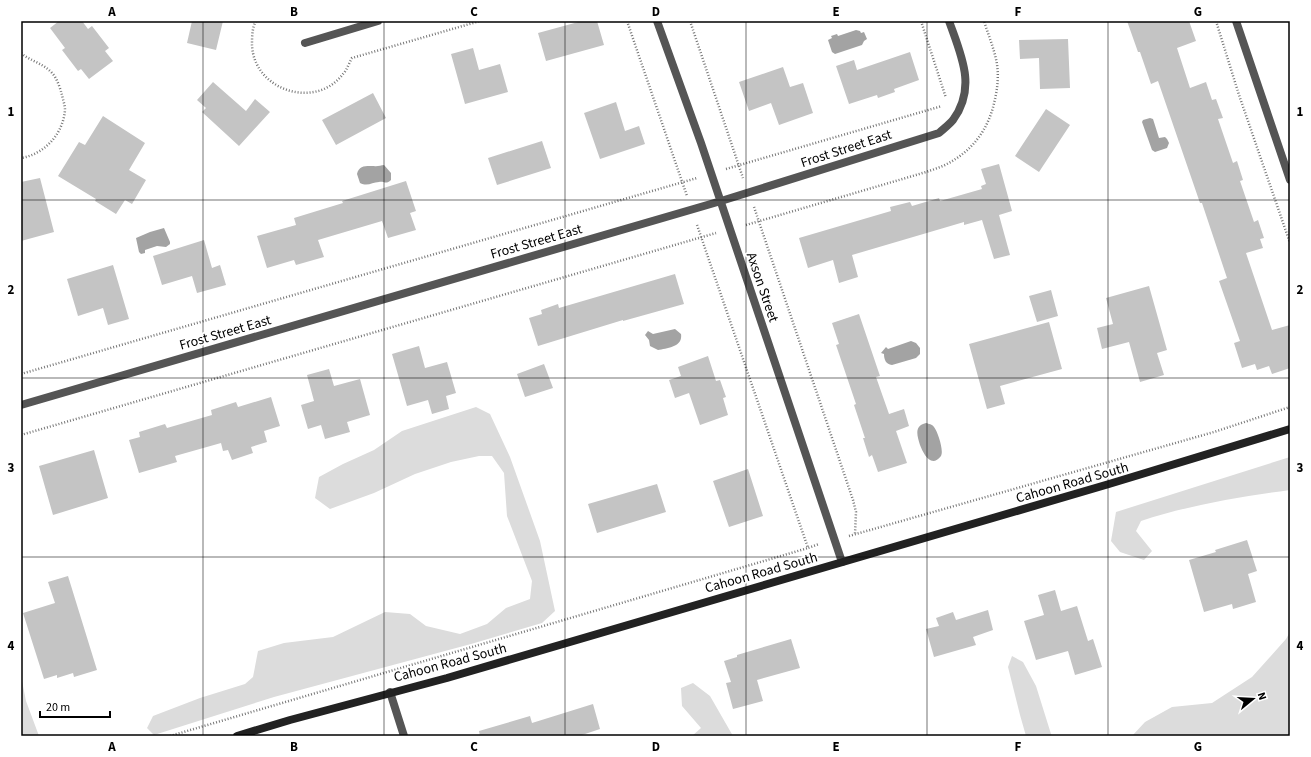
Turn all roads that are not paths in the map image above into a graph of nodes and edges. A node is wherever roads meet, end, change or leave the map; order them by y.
1 (378, 21) edge
2 (657, 21) edge
3 (949, 21) edge
4 (1236, 21) edge
5 (305, 43) dead end
6 (1290, 180) edge
7 (721, 201) junction
8 (21, 405) edge
9 (1290, 428) edge
10 (842, 562) junction
11 (390, 692) junction
12 (237, 736) edge
13 (404, 736) edge

1 - 5 street
2 - 7 street, Axson Street
3 - 7 street, Frost Street East
4 - 6 street
7 - 8 street, Frost Street East
7 - 10 street, Axson Street
9 - 10 main road, Cahoon Road South
10 - 11 main road, Cahoon Road South
11 - 12 main road, Cahoon Road South
11 - 13 street

